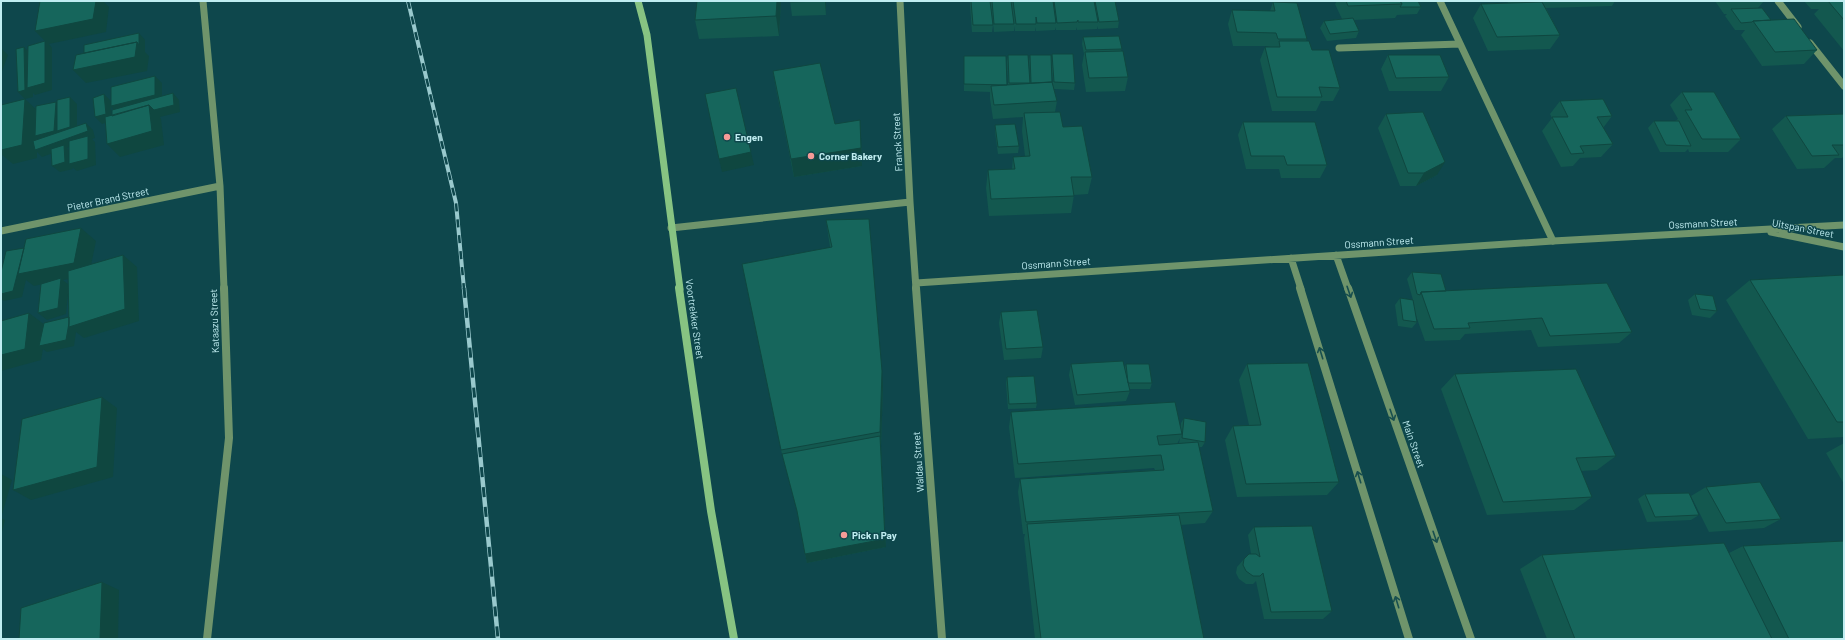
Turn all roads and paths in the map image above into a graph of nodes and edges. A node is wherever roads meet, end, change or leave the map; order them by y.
1 (203, 1) edge
2 (638, 1) edge
3 (900, 1) edge
4 (1440, 1) edge
5 (1778, 1) edge
6 (1801, 31) edge
7 (1806, 37) edge
8 (1460, 44) junction
9 (1339, 48) dead end
10 (1844, 86) edge
11 (220, 186) junction
12 (910, 202) junction
13 (1844, 225) edge
14 (671, 228) junction
15 (1758, 230) junction
16 (1, 231) edge
17 (1553, 241) junction
18 (1844, 247) edge
19 (1336, 255) junction
20 (1291, 258) junction
21 (916, 283) junction
22 (207, 639) edge
23 (734, 639) edge
24 (942, 639) edge
25 (1409, 639) edge
26 (1471, 639) edge

1 - 11 street, Kataazu Street
2 - 14 main road, Voortrekker Street
3 - 12 street, Franck Street
4 - 8 street
5 - 6 street
7 - 10 street
8 - 9 street
8 - 17 street
11 - 16 street, Pieter Brand Street
11 - 22 street, Kataazu Street
12 - 14 street
12 - 21 street, Franck Street
13 - 15 street, Ossmann Street
14 - 23 main road, Voortrekker Street
15 - 17 street, Ossmann Street
15 - 18 street, Uitspan Street
17 - 19 street, Ossmann Street
19 - 20 street, Ossmann Street
19 -> 26 street, Main Street
20 - 21 street, Ossmann Street
25 -> 20 street
21 - 24 street, Waldau Street

